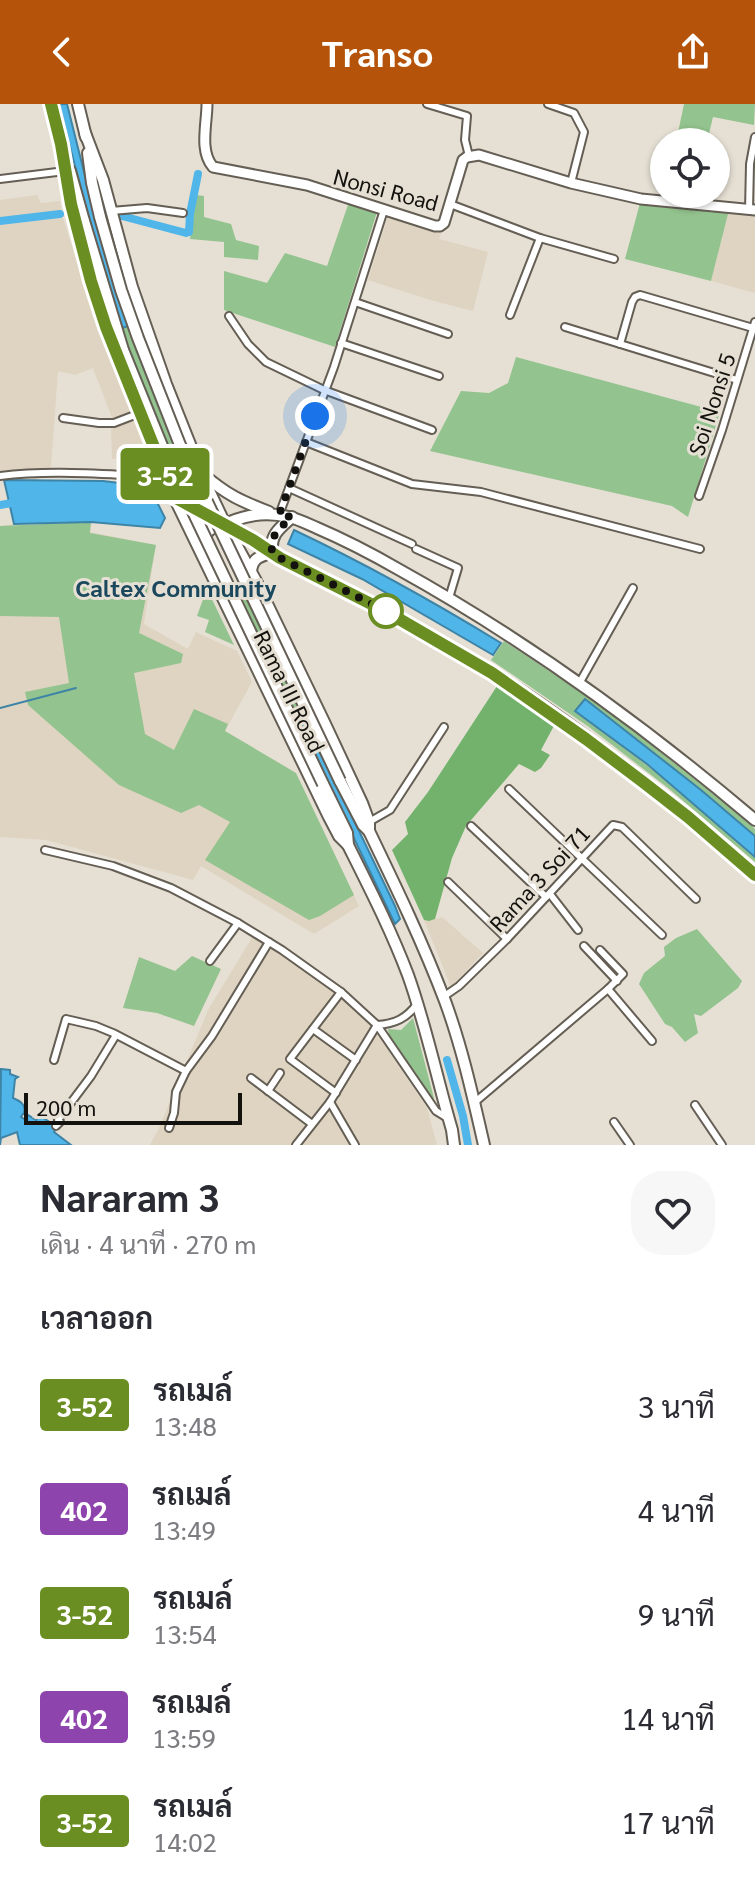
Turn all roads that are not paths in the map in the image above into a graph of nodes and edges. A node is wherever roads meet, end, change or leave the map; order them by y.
1 (51, 104) edge
2 (78, 104) edge
3 (207, 104) edge
4 (427, 104) edge
5 (548, 104) edge
6 (85, 133) junction
7 (755, 137) edge
8 (61, 144) junction
9 (469, 156) junction
10 (65, 171) junction
11 (0, 179) edge
12 (571, 183) junction
13 (450, 204) junction
14 (384, 210) junction
15 (752, 210) edge
16 (111, 211) junction
17 (183, 213) dead end
18 (540, 238) junction
19 (614, 259) dead end
20 (355, 302) junction
21 (510, 315) dead end
22 (229, 316) dead end
23 (754, 325) edge
24 (565, 327) dead end
25 (448, 334) dead end
26 (753, 338) edge
27 (341, 343) junction
28 (620, 344) junction
29 (439, 376) dead end
30 (737, 380) junction
31 (324, 390) junction
32 (140, 413) junction
33 (63, 418) dead end
34 (432, 430) dead end
35 (186, 434) junction
36 (306, 442) junction
37 (154, 447) junction
38 (202, 473) junction
39 (0, 476) edge
40 (167, 479) junction
41 (289, 488) junction
42 (699, 496) dead end
43 (174, 497) junction
44 (279, 515) junction
45 (292, 517) junction
46 (225, 524) junction
47 (700, 549) dead end
48 (199, 551) junction
49 (272, 552) junction
50 (251, 571) junction
51 (218, 588) junction
52 (633, 588) dead end
53 (449, 598) junction
54 (580, 682) junction
55 (444, 727) dead end
56 (509, 789) dead end
57 (755, 820) edge
58 (369, 826) junction
59 (471, 826) dead end
60 (348, 845) junction
61 (45, 850) dead end
62 (583, 858) junction
63 (755, 875) edge
64 (448, 882) dead end
65 (548, 896) junction
66 (696, 899) dead end
67 (238, 923) junction
68 (578, 930) dead end
69 (662, 935) dead end
70 (507, 939) junction
71 (269, 942) junction
72 (584, 946) dead end
73 (600, 950) dead end
74 (210, 961) dead end
75 (617, 981) junction
76 (608, 989) junction
77 (341, 992) junction
78 (443, 997) junction
79 (417, 1004) junction
80 (377, 1025) junction
81 (313, 1029) junction
82 (116, 1035) junction
83 (652, 1041) dead end
84 (54, 1060) dead end
85 (356, 1060) junction
86 (186, 1071) junction
87 (280, 1073) dead end
88 (251, 1078) dead end
89 (268, 1091) junction
90 (336, 1093) junction
91 (330, 1102) junction
92 (474, 1103) junction
93 (695, 1105) dead end
94 (449, 1119) junction
95 (614, 1122) dead end
96 (312, 1124) junction
97 (56, 1126) dead end
98 (169, 1128) dead end
99 (352, 1143) edge
100 (296, 1145) edge
101 (454, 1145) edge
102 (484, 1145) edge
103 (630, 1145) edge
104 (722, 1145) edge

1 - 8 main road, Rama III Road
2 - 6 main road, Rama III Road
3 - 14 street, Nonsi Road
4 - 9 street
5 - 12 street
6 - 16 main road, Rama III Road
6 - 58 main road, Rama III Road, bridge
7 - 15 street
8 - 10 main road, Rama III Road
8 - 60 main road, Rama III Road, bridge
9 - 12 street
9 - 13 street, Nonsi Road
10 - 11 street
10 - 32 main road, Rama III Road
12 - 15 street
13 - 14 street, Nonsi Road
13 - 18 street
14 - 20 street
16 - 17 street
16 - 35 main road, Rama III Road
18 - 19 street
18 - 21 street
20 - 25 street
20 - 27 street
22 - 31 street
23 - 26 street, Soi Nonsi 5
23 - 28 street
24 - 28 street
26 - 30 street, Soi Nonsi 5
27 - 29 street
27 - 31 street
28 - 30 street
30 - 42 street, Soi Nonsi 5
31 - 34 street
31 - 36 street
32 - 33 street
32 - 37 main road, Rama III Road
35 - 37 main road
35 - 38 main road, Rama III Road
36 - 41 street
36 - 47 street
37 - 40 main road, Rama III Road
38 - 44 main road
38 - 46 main road, Rama III Road
39 - 40 street
40 - 43 main road, Rama III Road
41 - 44 street
41 - 53 street
43 - 46 main road
43 - 48 main road, Rama III Road
44 - 45 main road
44 - 46 main road
45 - 49 main road
45 - 53 main road
46 - 48 main road
46 - 49 main road
46 - 50 main road, Rama III Road
48 - 51 main road, Rama III Road
49 - 50 main road
49 - 63 main road
50 - 51 main road
50 - 58 main road, Rama III Road
51 - 60 main road, Rama III Road
52 - 54 street
53 - 54 main road
54 - 57 main road
55 - 58 street
56 - 62 street
58 - 78 main road, Rama III Road
59 - 65 street
60 - 79 main road, Rama III Road
61 - 67 street
62 - 65 street, Rama 3 Soi 71
62 - 66 street, Rama 3 Soi 71
62 - 69 street
64 - 70 street
65 - 68 street
65 - 70 street, Rama 3 Soi 71
67 - 71 street
67 - 74 street
70 - 78 street, Rama 3 Soi 71
71 - 77 street
71 - 86 street
72 - 75 street
73 - 75 street
75 - 76 street
76 - 83 street
76 - 92 street
77 - 80 street
77 - 81 street
78 - 92 main road, Rama III Road
79 - 80 street
79 - 94 main road, Rama III Road
80 - 85 street
80 - 94 street
81 - 85 street
81 - 90 street
82 - 84 street
82 - 86 street
82 - 97 street
85 - 90 street
86 - 98 street
87 - 89 street
88 - 89 street
89 - 96 street
90 - 91 street
91 - 96 street
91 - 99 street
92 - 102 main road, Rama III Road
93 - 104 street
94 - 101 main road, Rama III Road
95 - 103 street
96 - 100 street

